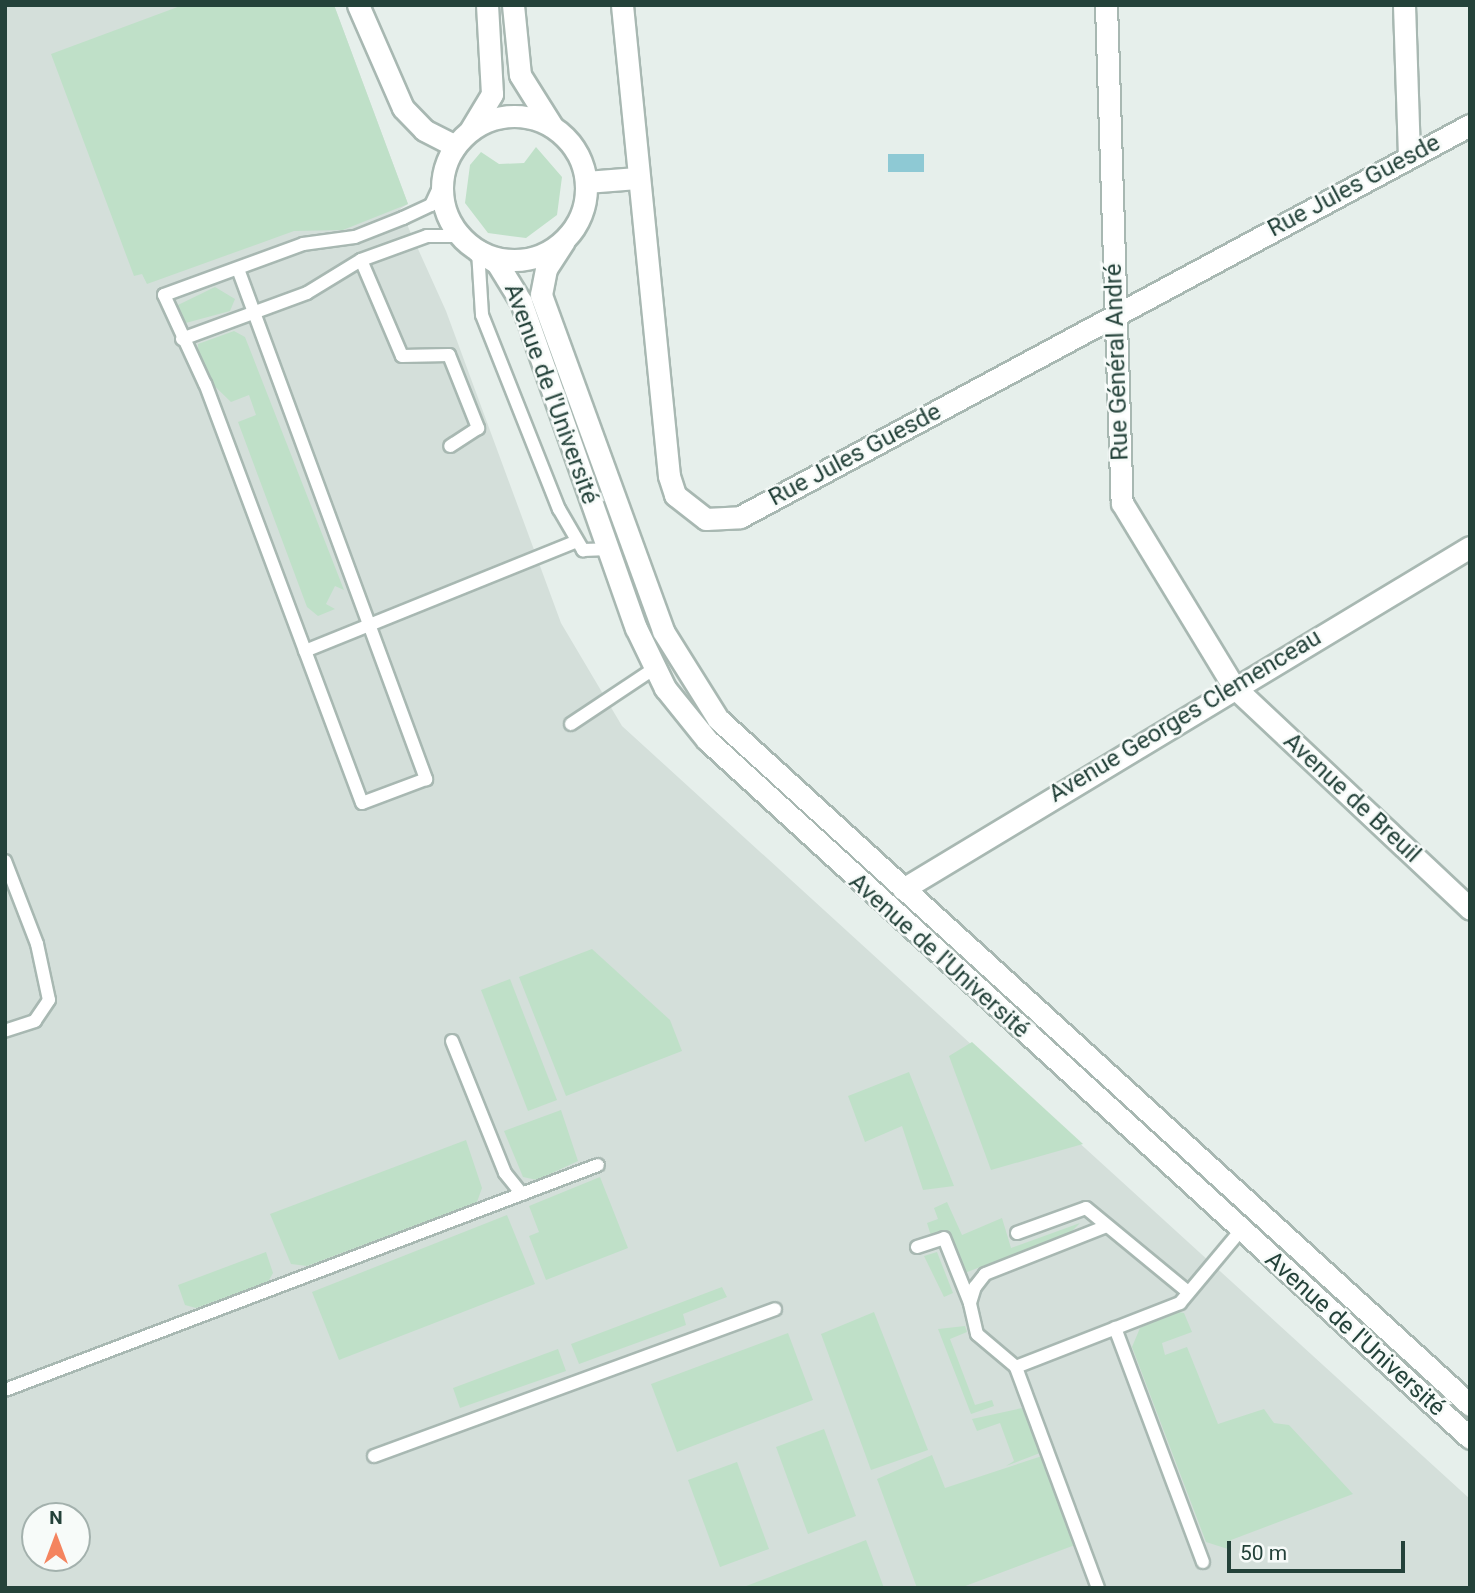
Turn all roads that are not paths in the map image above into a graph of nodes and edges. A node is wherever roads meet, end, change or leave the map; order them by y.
1 (358, 5) edge
2 (487, 5) edge
3 (513, 5) edge
4 (622, 5) edge
5 (1107, 5) edge
6 (1404, 5) edge
7 (1470, 125) edge
8 (553, 127) junction
9 (470, 131) junction
10 (455, 146) junction
11 (1409, 157) junction
12 (638, 178) junction
13 (586, 182) junction
14 (441, 184) junction
15 (459, 236) junction
16 (564, 241) junction
17 (478, 251) junction
18 (361, 260) junction
19 (238, 268) junction
20 (254, 310) junction
21 (1115, 313) junction
22 (181, 339) junction
23 (450, 446) dead end
24 (577, 541) junction
25 (629, 542) junction
26 (1470, 547) edge
27 (608, 549) junction
28 (370, 627) junction
29 (305, 651) junction
30 (677, 656) junction
31 (655, 668) junction
32 (1234, 687) junction
33 (571, 724) dead end
34 (5, 861) edge
35 (903, 889) junction
36 (1470, 909) edge
37 (5, 1031) edge
38 (452, 1041) dead end
39 (598, 1165) dead end
40 (522, 1194) junction
41 (1248, 1222) junction
42 (1107, 1226) junction
43 (1017, 1233) dead end
44 (917, 1247) dead end
45 (1188, 1292) junction
46 (970, 1303) junction
47 (775, 1308) dead end
48 (1115, 1328) junction
49 (1016, 1367) junction
50 (5, 1390) edge
51 (1470, 1405) edge
52 (1470, 1438) edge
53 (374, 1456) dead end
54 (1203, 1562) dead end
55 (1098, 1588) edge

1 - 10 street
2 - 9 street
3 - 8 street
4 - 12 street, Rue Jules Guesde
5 - 21 street, Rue Général André
6 - 11 street
7 - 11 street, Rue Jules Guesde
8 - 9 street
8 - 13 street
9 - 10 street
10 - 14 street
11 - 21 street, Rue Jules Guesde
12 - 13 street
12 - 21 street, Rue Jules Guesde
13 - 16 street
14 - 15 street
14 - 19 lane
15 - 17 street
15 - 18 lane
16 - 17 street
16 - 25 street, Avenue de l'Université
17 - 24 lane
17 - 27 street, Avenue de l'Université
18 - 20 lane
18 - 23 lane
19 - 20 lane
19 - 22 lane
20 - 22 lane
20 - 28 lane
21 - 32 street, Rue Général André
22 - 29 lane
24 - 27 lane
24 - 28 lane
25 - 27 street
25 - 30 street, Avenue de l'Université
26 - 32 street, Avenue Georges Clemenceau
27 - 31 street, Avenue de l'Université
28 - 29 lane
28 - 29 lane
30 - 31 street
30 - 35 street, Avenue de l'Université
31 - 33 lane
31 - 41 street, Avenue de l'Université
32 - 35 street, Avenue Georges Clemenceau
32 - 36 street, Avenue de Breuil
34 - 37 lane
35 - 41 street, Avenue de l'Université
38 - 40 lane
39 - 40 lane
40 - 50 lane
41 - 45 lane
41 - 51 street, Avenue de l'Université
41 - 52 street, Avenue de l'Université
42 - 43 lane
42 - 45 lane
42 - 46 lane
44 - 46 lane
45 - 48 lane
46 - 49 lane
47 - 53 lane
48 - 49 lane
48 - 54 lane
49 - 55 lane

